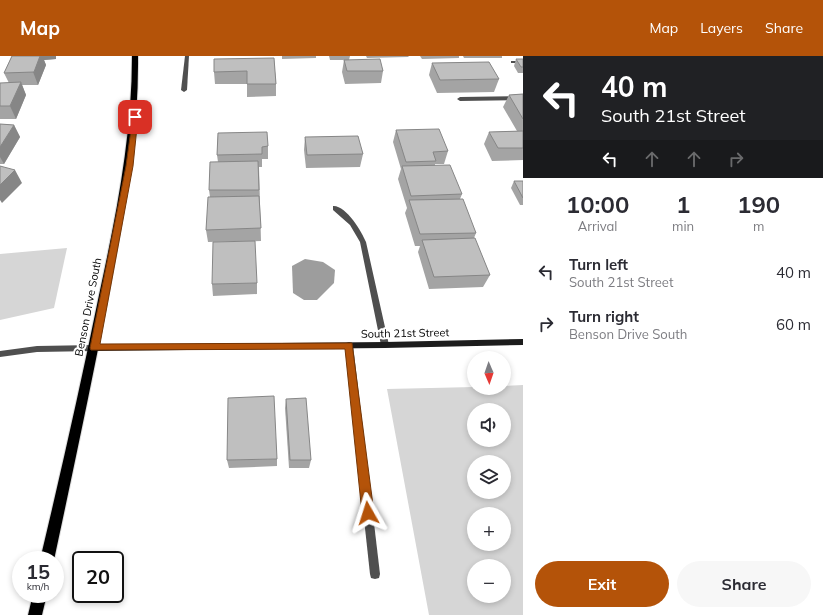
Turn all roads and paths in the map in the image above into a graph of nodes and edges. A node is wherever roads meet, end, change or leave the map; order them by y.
1 (135, 56) edge
2 (186, 56) edge
3 (512, 62) dead end
4 (523, 62) edge
5 (184, 90) dead end
6 (523, 98) edge
7 (460, 99) dead end
8 (335, 208) dead end
9 (523, 342) edge
10 (349, 345) junction
11 (385, 345) junction
12 (94, 348) junction
13 (0, 354) edge
14 (49, 551) edge
15 (375, 574) dead end
16 (38, 603) edge
17 (35, 615) edge

1 - 12 main road, Benson Drive South
2 - 5 street
3 - 4 street
6 - 7 street
8 - 11 street
9 - 11 street, South 21st Street
10 - 11 street, South 21st Street
10 - 12 street, South 21st Street
10 - 15 street
12 - 13 street
12 - 14 main road, Benson Drive South
16 - 17 main road

